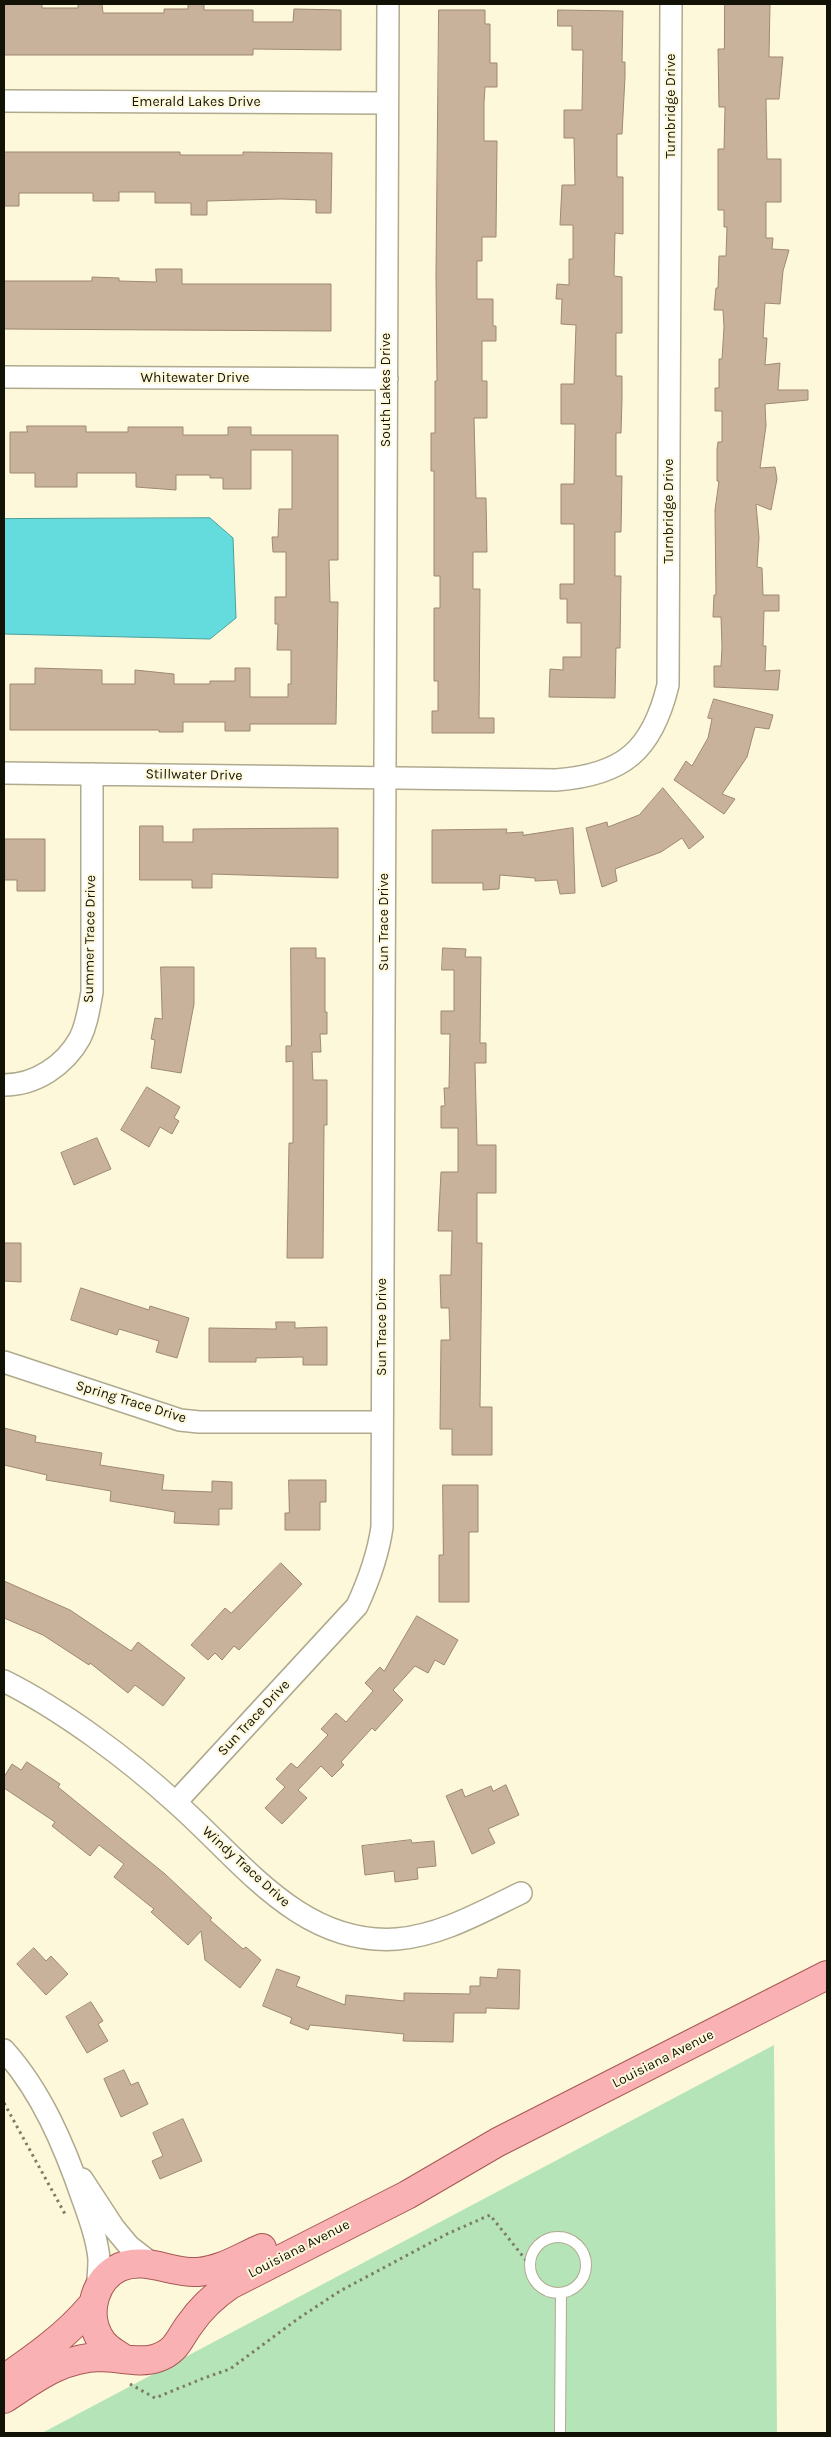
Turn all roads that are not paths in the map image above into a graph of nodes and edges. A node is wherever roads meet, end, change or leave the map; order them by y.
1 (388, 4) edge
2 (671, 4) edge
3 (4, 101) edge
4 (388, 103) junction
5 (4, 377) edge
6 (386, 379) junction
7 (4, 773) edge
8 (92, 774) junction
9 (385, 777) junction
10 (4, 1085) edge
11 (4, 1362) edge
12 (381, 1422) junction
13 (4, 1681) edge
14 (176, 1802) junction
15 (521, 1894) dead end
16 (827, 1975) edge
17 (4, 2050) edge
18 (498, 2142) junction
19 (70, 2163) junction
20 (158, 2266) junction
21 (561, 2293) junction
22 (95, 2298) junction
23 (188, 2325) junction
24 (123, 2358) junction
25 (4, 2379) edge
26 (4, 2399) edge
27 (560, 2433) edge

1 - 4 street, South Lakes Drive
2 - 9 street, Turnbridge Drive
3 - 4 street, Emerald Lakes Drive
4 - 6 street, South Lakes Drive
5 - 6 street, Whitewater Drive
6 - 9 street, South Lakes Drive
7 - 8 street, Stillwater Drive
8 - 9 street, Stillwater Drive
8 - 10 street, Summer Trace Drive
9 - 12 street, Sun Trace Drive
11 - 12 street, Spring Trace Drive
12 - 14 street, Sun Trace Drive
13 - 14 street, Windy Trace Drive
14 - 15 street, Windy Trace Drive
16 - 18 main road, Louisiana Avenue
17 - 19 street
18 - 20 main road, Louisiana Avenue
18 - 23 main road, Louisiana Avenue
19 - 20 street
19 - 22 street
20 - 22 main road, Louisiana Avenue
20 - 23 main road
21 - 21 lane
21 - 27 lane
22 - 24 main road
22 - 25 main road, Louisiana Avenue
23 - 24 main road, Louisiana Avenue
24 - 26 main road, Louisiana Avenue

